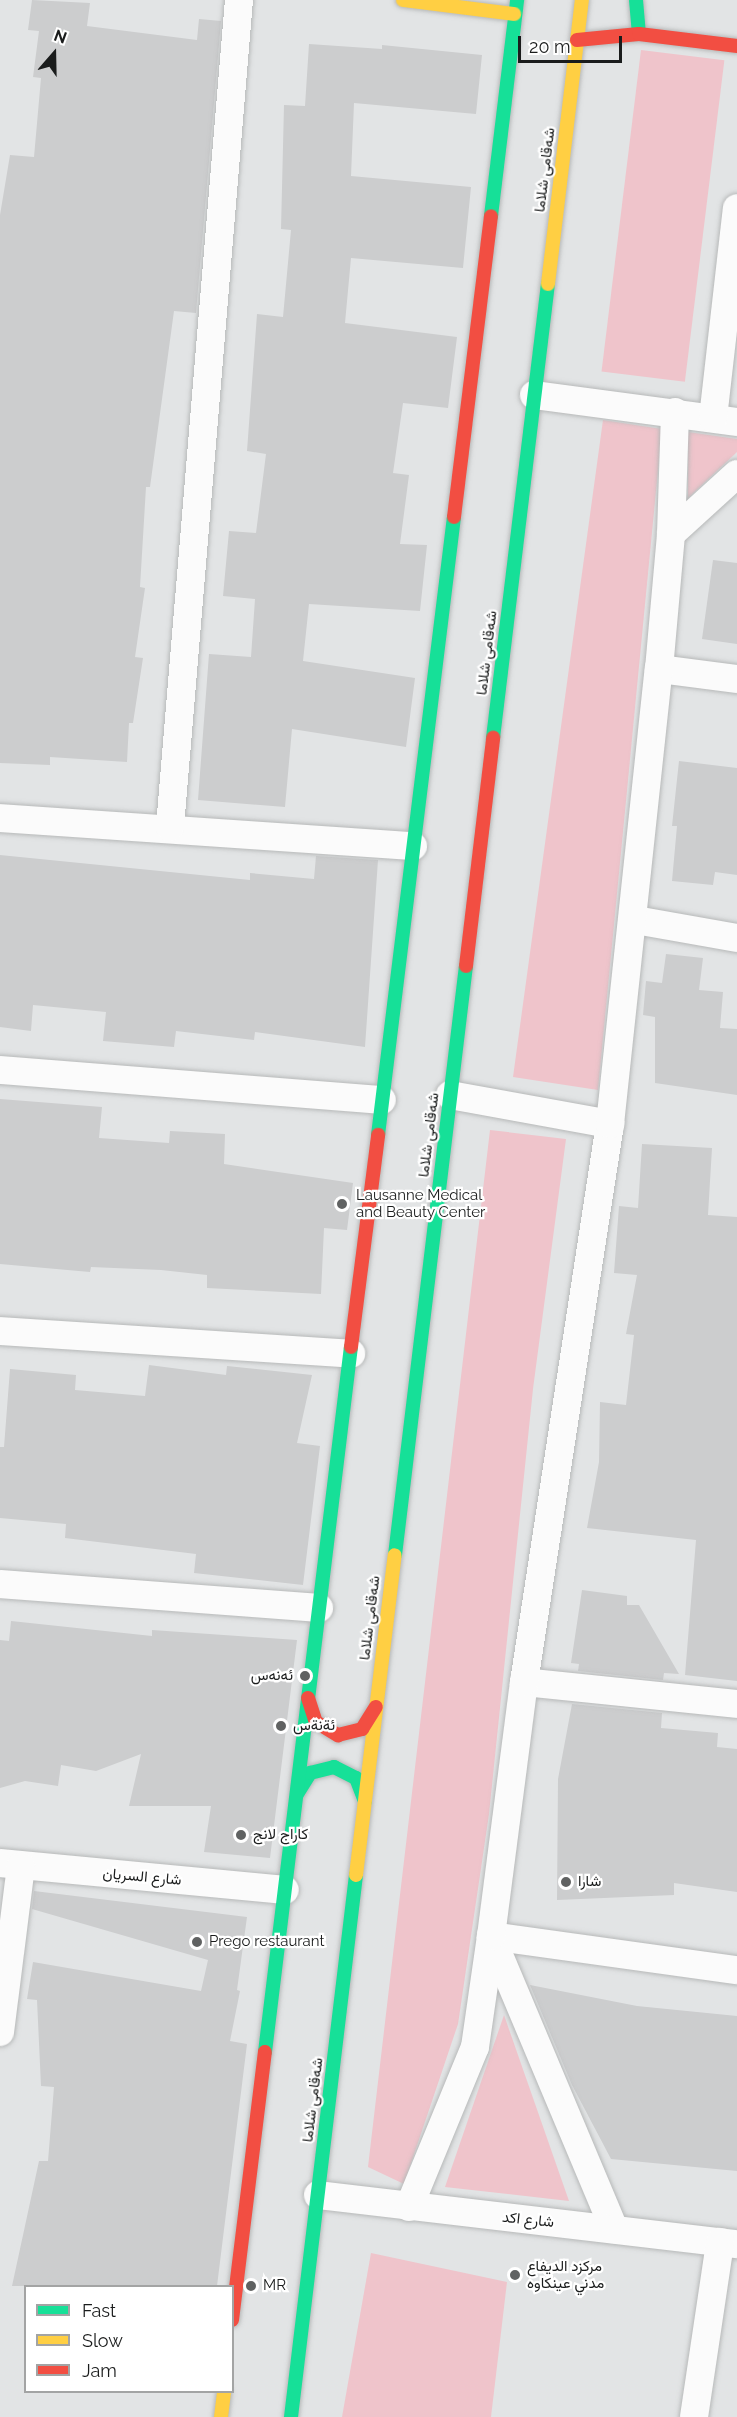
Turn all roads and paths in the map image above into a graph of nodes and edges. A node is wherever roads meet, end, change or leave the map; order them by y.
1 (239, 0) edge
2 (403, 0) edge
3 (582, 0) edge
4 (636, 0) edge
5 (516, 7) edge
6 (639, 34) junction
7 (577, 40) junction
8 (737, 46) edge
9 (737, 208) edge
10 (534, 395) junction
11 (675, 411) junction
12 (725, 420) edge
13 (737, 474) edge
14 (671, 534) junction
15 (658, 669) junction
16 (737, 679) edge
17 (0, 818) edge
18 (170, 827) junction
19 (413, 846) junction
20 (635, 920) junction
21 (737, 938) edge
22 (0, 1070) edge
23 (450, 1095) junction
24 (382, 1100) junction
25 (610, 1124) junction
26 (0, 1331) edge
27 (351, 1354) junction
28 (0, 1584) edge
29 (319, 1608) junction
30 (524, 1682) junction
31 (308, 1698) junction
32 (737, 1704) edge
33 (376, 1707) junction
34 (297, 1794) junction
35 (365, 1801) junction
36 (10, 1864) edge
37 (285, 1890) junction
38 (491, 1936) junction
39 (737, 1970) edge
40 (0, 2032) edge
41 (318, 2195) junction
42 (409, 2207) junction
43 (614, 2229) junction
44 (729, 2243) edge
45 (234, 2304) edge
46 (224, 2393) edge
47 (221, 2417) edge
48 (291, 2417) edge
49 (694, 2417) edge

1 - 18 street
2 - 5 main road
3 - 7 main road, شەقامی شلاما
4 - 6 main road
5 - 19 main road
6 - 7 main road
6 - 8 main road
7 - 10 main road, شەقامی شلاما
9 - 12 street
10 - 11 street
10 - 23 main road, شەقامی شلاما
11 - 12 street
11 - 14 street
13 - 14 street
14 - 15 street
15 - 16 street
15 - 20 street
17 - 18 street
18 - 19 street
19 - 24 main road
20 - 21 street
20 - 25 street
22 - 24 street
23 - 25 street
23 - 33 main road, شەقامی شلاما
24 - 27 main road
25 - 30 street
26 - 27 street
27 - 29 main road
28 - 29 street
29 - 31 main road
30 - 32 street
30 - 38 street
31 - 33 main road
31 - 34 main road
33 - 35 main road, شەقامی شلاما
34 - 35 main road
34 - 37 main road
35 - 41 main road, شەقامی شلاما
36 - 37 street, شارع السريان
36 - 40 street
37 - 45 main road
38 - 39 street
38 - 42 street
38 - 43 street
41 - 42 street, شارع اكد
41 - 48 main road, شەقامی شلاما
42 - 43 street, شارع اكد
43 - 44 street, شارع اكد
44 - 49 street
46 - 47 main road

